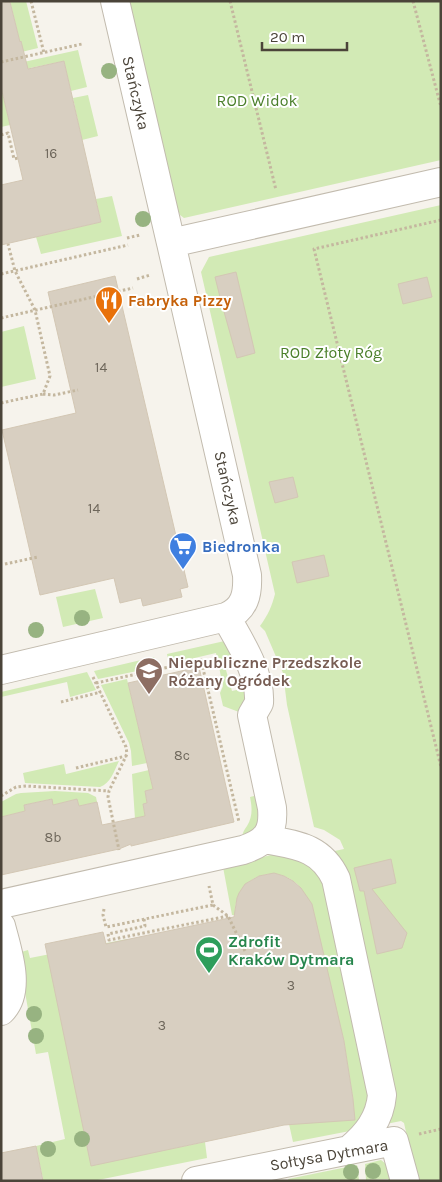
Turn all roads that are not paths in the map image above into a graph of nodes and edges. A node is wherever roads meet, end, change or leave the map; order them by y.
1 (115, 1) edge
2 (441, 182) edge
3 (171, 243) junction
4 (226, 617) junction
5 (1, 670) edge
6 (264, 839) junction
7 (1, 904) edge
8 (1, 926) edge
9 (1, 1011) edge
10 (349, 1150) junction
11 (196, 1181) edge
12 (404, 1181) edge

1 - 3 street, Stańczyka
2 - 3 street
3 - 4 street, Stańczyka
4 - 5 street, Stańczyka
4 - 6 street
6 - 7 street
6 - 10 street
8 - 9 street
10 - 11 street, Sołtysa Dytmara
10 - 12 street, Sołtysa Dytmara

